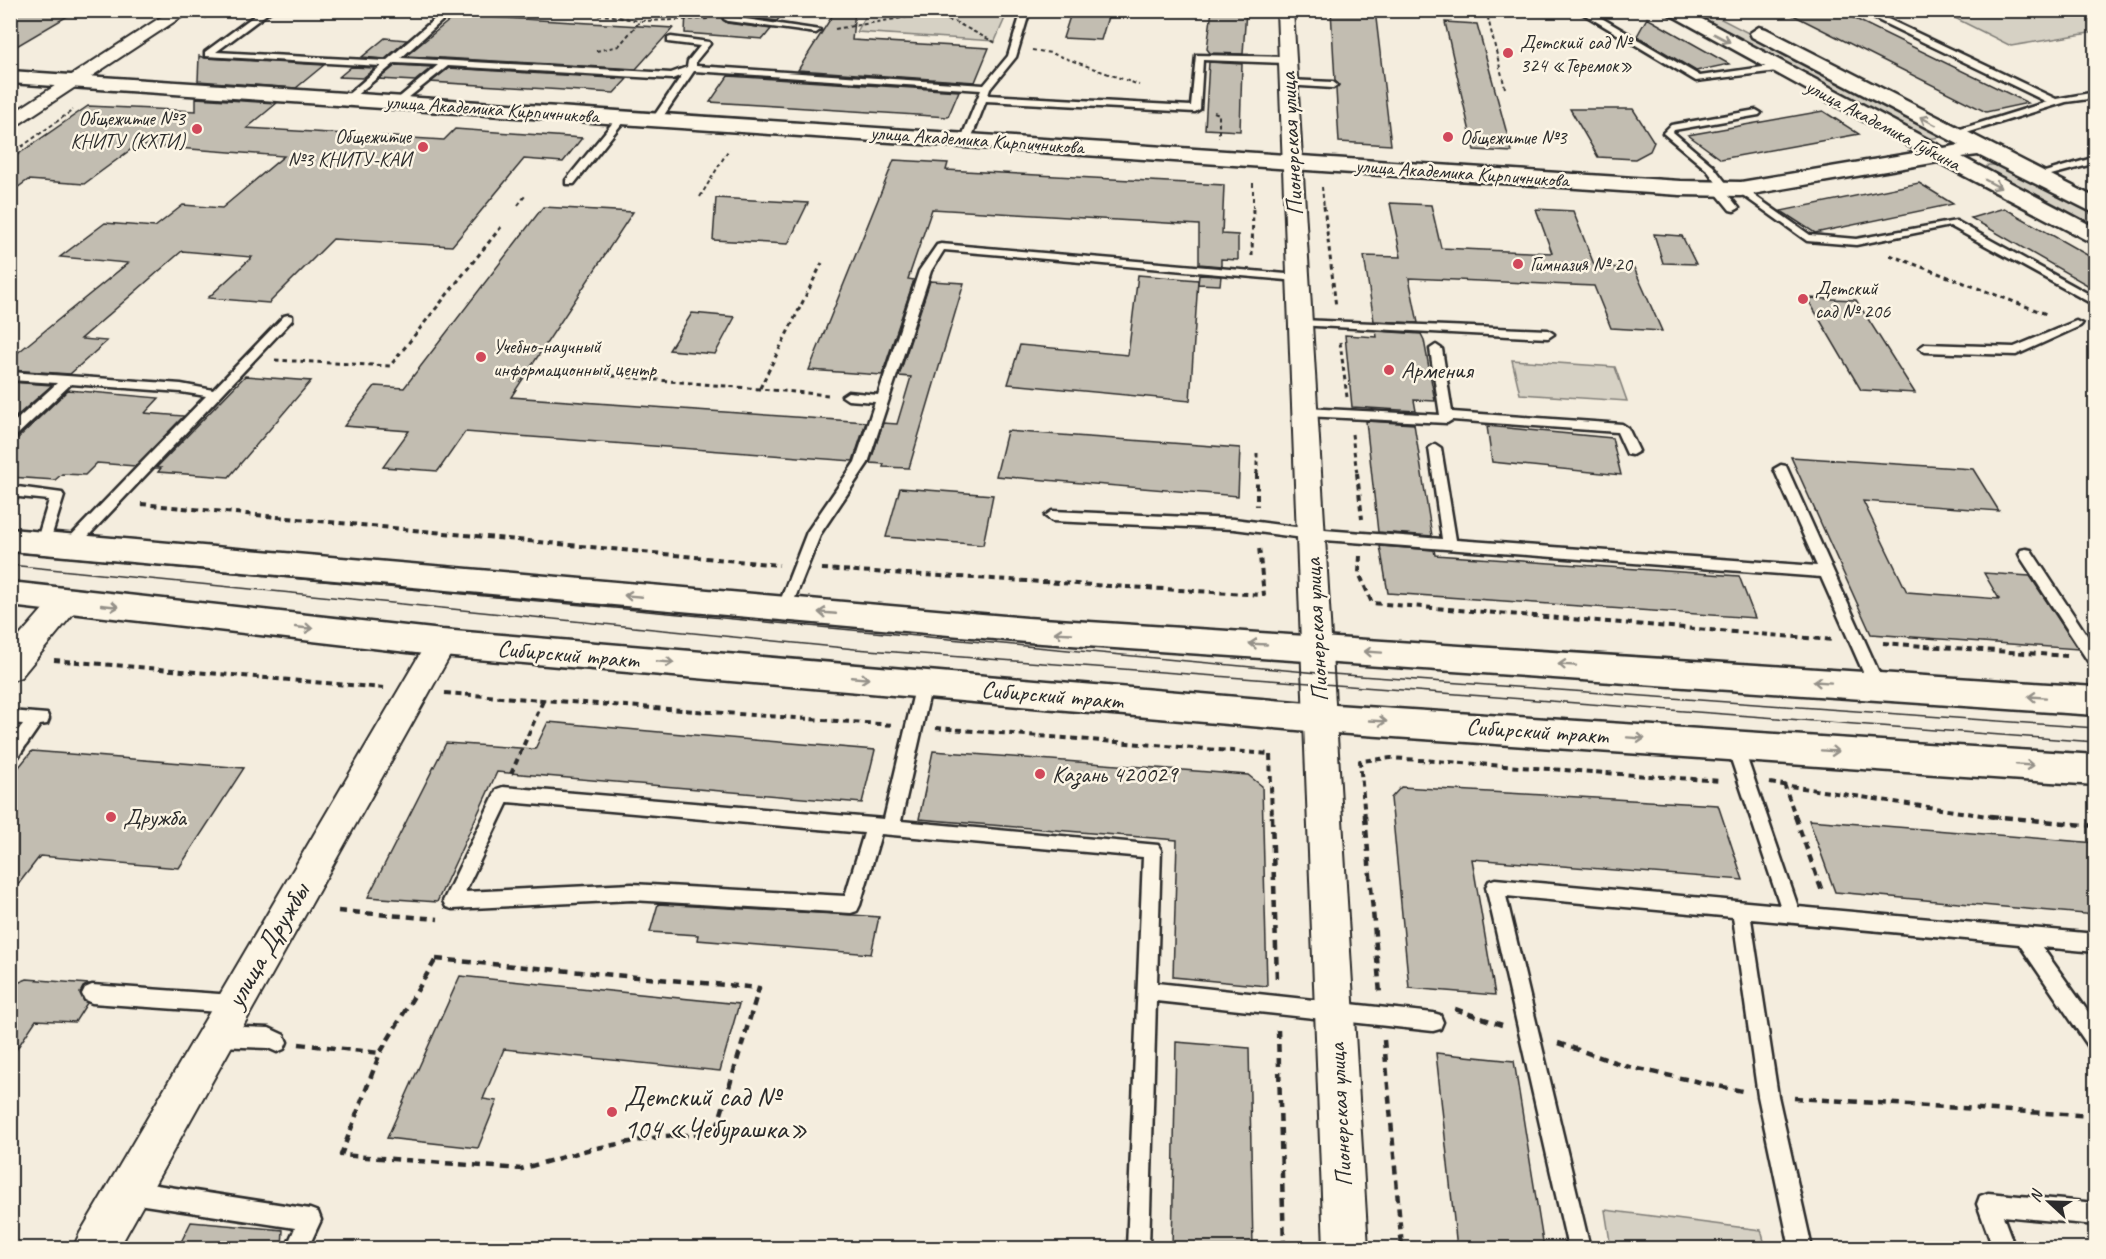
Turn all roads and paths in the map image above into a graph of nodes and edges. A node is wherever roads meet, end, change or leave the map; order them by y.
1 (184, 10) edge
2 (268, 10) edge
3 (438, 10) edge
4 (514, 10) edge
5 (568, 10) edge
6 (618, 10) edge
7 (728, 10) edge
8 (914, 10) edge
9 (950, 10) edge
10 (1026, 10) edge
11 (1285, 10) edge
12 (1486, 10) edge
13 (1671, 10) edge
14 (1861, 10) edge
15 (450, 11) edge
16 (1586, 11) edge
17 (565, 13) junction
18 (934, 15) junction
19 (612, 16) junction
20 (640, 21) dead end
21 (1747, 26) dead end
22 (816, 30) joint
23 (671, 40) dead end
24 (1014, 48) junction
25 (1287, 60) junction
26 (391, 62) junction
27 (446, 63) junction
28 (691, 68) junction
29 (1777, 68) junction
30 (10, 77) edge
31 (72, 82) junction
32 (1288, 83) junction
33 (1333, 85) dead end
34 (1505, 88) dead end
35 (985, 93) junction
36 (2096, 95) edge
37 (348, 99) junction
38 (2055, 102) junction
39 (398, 103) junction
40 (78, 107) dead end
41 (1756, 113) dead end
42 (622, 117) junction
43 (657, 119) junction
44 (11, 123) edge
45 (1954, 134) junction
46 (966, 140) junction
47 (1980, 148) junction
48 (729, 149) dead end
49 (10, 155) edge
50 (1941, 156) junction
51 (2096, 160) edge
52 (1292, 161) junction
53 (1253, 176) dead end
54 (2036, 176) junction
55 (570, 182) dead end
56 (1729, 193) junction
57 (525, 196) dead end
58 (700, 197) dead end
59 (518, 205) dead end
60 (2096, 207) edge
61 (501, 227) dead end
62 (2096, 238) edge
63 (1856, 242) junction
64 (822, 263) dead end
65 (1252, 274) junction
66 (1298, 278) junction
67 (2096, 303) edge
68 (288, 318) dead end
69 (1300, 323) junction
70 (2076, 324) joint
71 (1548, 334) dead end
72 (1925, 348) dead end
73 (1436, 349) dead end
74 (249, 359) junction
75 (544, 370) dead end
76 (10, 376) edge
77 (68, 380) junction
78 (760, 388) junction
79 (216, 394) junction
80 (829, 395) dead end
81 (848, 396) dead end
82 (882, 399) junction
83 (1305, 412) junction
84 (1446, 416) junction
85 (10, 434) edge
86 (1435, 447) dead end
87 (1632, 451) dead end
88 (1781, 469) dead end
89 (10, 491) edge
90 (113, 501) junction
91 (1052, 516) dead end
92 (1311, 534) junction
93 (10, 540) edge
94 (56, 545) junction
95 (1450, 545) junction
96 (2026, 554) dead end
97 (799, 567) junction
98 (1827, 572) junction
99 (10, 594) edge
100 (1264, 595) dead end
101 (68, 601) junction
102 (1372, 603) dead end
103 (784, 609) junction
104 (1857, 641) junction
105 (442, 643) junction
106 (1316, 648) junction
107 (2094, 660) edge
108 (16, 663) edge
109 (924, 684) junction
110 (1877, 686) junction
111 (413, 690) junction
112 (2096, 700) edge
113 (543, 701) junction
114 (10, 717) edge
115 (1320, 718) junction
116 (913, 726) junction
117 (1734, 744) junction
118 (12, 752) dead end
119 (1270, 754) dead end
120 (2096, 770) edge
121 (1784, 784) dead end
122 (502, 794) junction
123 (883, 827) junction
124 (452, 901) junction
125 (1741, 910) junction
126 (338, 911) dead end
127 (1792, 915) junction
128 (1832, 918) junction
129 (2024, 936) junction
130 (2096, 943) edge
131 (1148, 991) junction
132 (92, 994) dead end
133 (233, 1004) junction
134 (1335, 1011) junction
135 (1433, 1022) dead end
136 (1529, 1033) junction
137 (215, 1036) junction
138 (2096, 1040) edge
139 (277, 1042) joint
140 (380, 1053) junction
141 (1768, 1096) junction
142 (2096, 1116) edge
143 (127, 1191) junction
144 (2096, 1214) edge
145 (95, 1248) edge
146 (297, 1248) edge
147 (1138, 1248) edge
148 (1346, 1248) edge
149 (1579, 1248) edge
150 (1801, 1248) edge
151 (2004, 1248) edge

1 - 31 street
2 - 26 lane
3 - 15 lane
4 - 17 path
5 - 17 path
6 - 19 path
7 - 22 lane
8 - 18 path
9 - 18 path
10 - 24 lane
11 - 25 street, Пионерская улица
12 - 34 path
13 -> 29 street, улица Академика Губкина
14 - 38 lane
15 - 26 lane
16 - 29 lane
17 - 19 path
18 - 22 path
18 - 24 path
19 - 20 path
45 -> 21 street, улица Академика Губкина
23 - 28 lane
24 - 35 lane
25 - 32 street, Пионерская улица
25 - 35 lane
26 - 27 lane
26 - 37 lane
27 - 28 lane
27 - 39 lane
28 - 35 lane
28 - 43 lane
29 - 50 street, улица Академика Губкина
30 - 31 street, улица Академика Кирпичникова
31 - 37 street, улица Академика Кирпичникова
31 - 44 street
32 - 33 lane
32 - 52 street, Пионерская улица
35 - 46 lane
36 - 38 lane
37 - 39 street, улица Академика Кирпичникова
38 - 45 lane
39 - 42 street, улица Академика Кирпичникова
40 - 49 path
41 - 56 lane
42 - 43 street, улица Академика Кирпичникова
42 - 55 lane
43 - 46 street, улица Академика Кирпичникова
45 - 47 street, улица Академика Губкина
46 - 52 street, улица Академика Кирпичникова
47 - 50 street, улица Академика Кирпичникова
47 - 54 street, улица Академика Губкина
48 - 58 path
50 - 56 street, улица Академика Кирпичникова
50 -> 62 street, улица Академика Губкина
51 - 54 lane
52 - 56 street, улица Академика Кирпичникова
52 - 66 street, Пионерская улица
53 - 65 path
54 - 60 street, улица Академика Губкина
56 - 63 lane
57 - 59 path
61 - 74 path
63 - 67 lane
63 - 70 path
64 - 78 path
65 - 66 lane
65 - 82 lane
66 - 69 street, Пионерская улица
68 - 74 lane
69 - 71 lane
69 - 83 street, Пионерская улица
70 - 72 lane
73 - 84 lane
74 - 79 lane
75 - 78 path
76 - 77 lane
77 - 79 lane
77 - 85 lane
78 - 80 path
79 - 90 lane
81 - 82 lane
82 - 97 lane
83 - 84 lane
83 - 92 street, Пионерская улица
84 - 87 lane
86 - 95 lane
88 - 98 lane
89 - 94 lane
90 - 94 lane
90 - 97 path
91 - 92 lane
92 - 95 lane
92 - 106 street, Пионерская улица
93 - 94 street
103 -> 94 street
95 - 98 lane
96 - 107 lane
97 - 100 path
97 - 103 lane
98 - 104 lane
99 - 101 street, Сибирский тракт
101 -> 105 street, Сибирский тракт
101 - 108 street
102 - 104 path
106 -> 103 street
104 - 107 path
104 - 110 lane
105 -> 109 street, Сибирский тракт
105 - 111 street, улица Дружбы
110 -> 106 street
106 - 115 street, Пионерская улица
108 - 111 path
109 - 115 street, Сибирский тракт
109 - 116 lane
112 -> 110 street
111 - 113 path
111 - 133 street, улица Дружбы
113 - 116 path
113 - 122 path
114 - 118 lane
115 -> 117 street, Сибирский тракт
115 - 134 street, Пионерская улица
116 - 119 path
116 - 123 lane
117 -> 120 street, Сибирский тракт
117 - 127 lane
121 - 128 path
122 - 123 lane
122 - 124 lane
123 - 124 lane
123 - 131 lane
124 - 126 path
125 - 127 lane
125 - 136 lane
125 - 141 lane
127 - 128 lane
128 - 129 lane
129 - 130 lane
129 - 138 lane
131 - 134 lane
131 - 147 lane
132 - 133 lane
133 - 137 street, улица Дружбы
134 - 135 lane
134 - 148 street, Пионерская улица
136 - 141 path
136 - 149 lane
137 - 139 lane
137 - 143 street, улица Дружбы
139 - 140 path
140 - 140 path
141 - 142 path
141 - 150 lane
143 - 145 street, улица Дружбы
143 - 146 lane
144 - 151 lane

